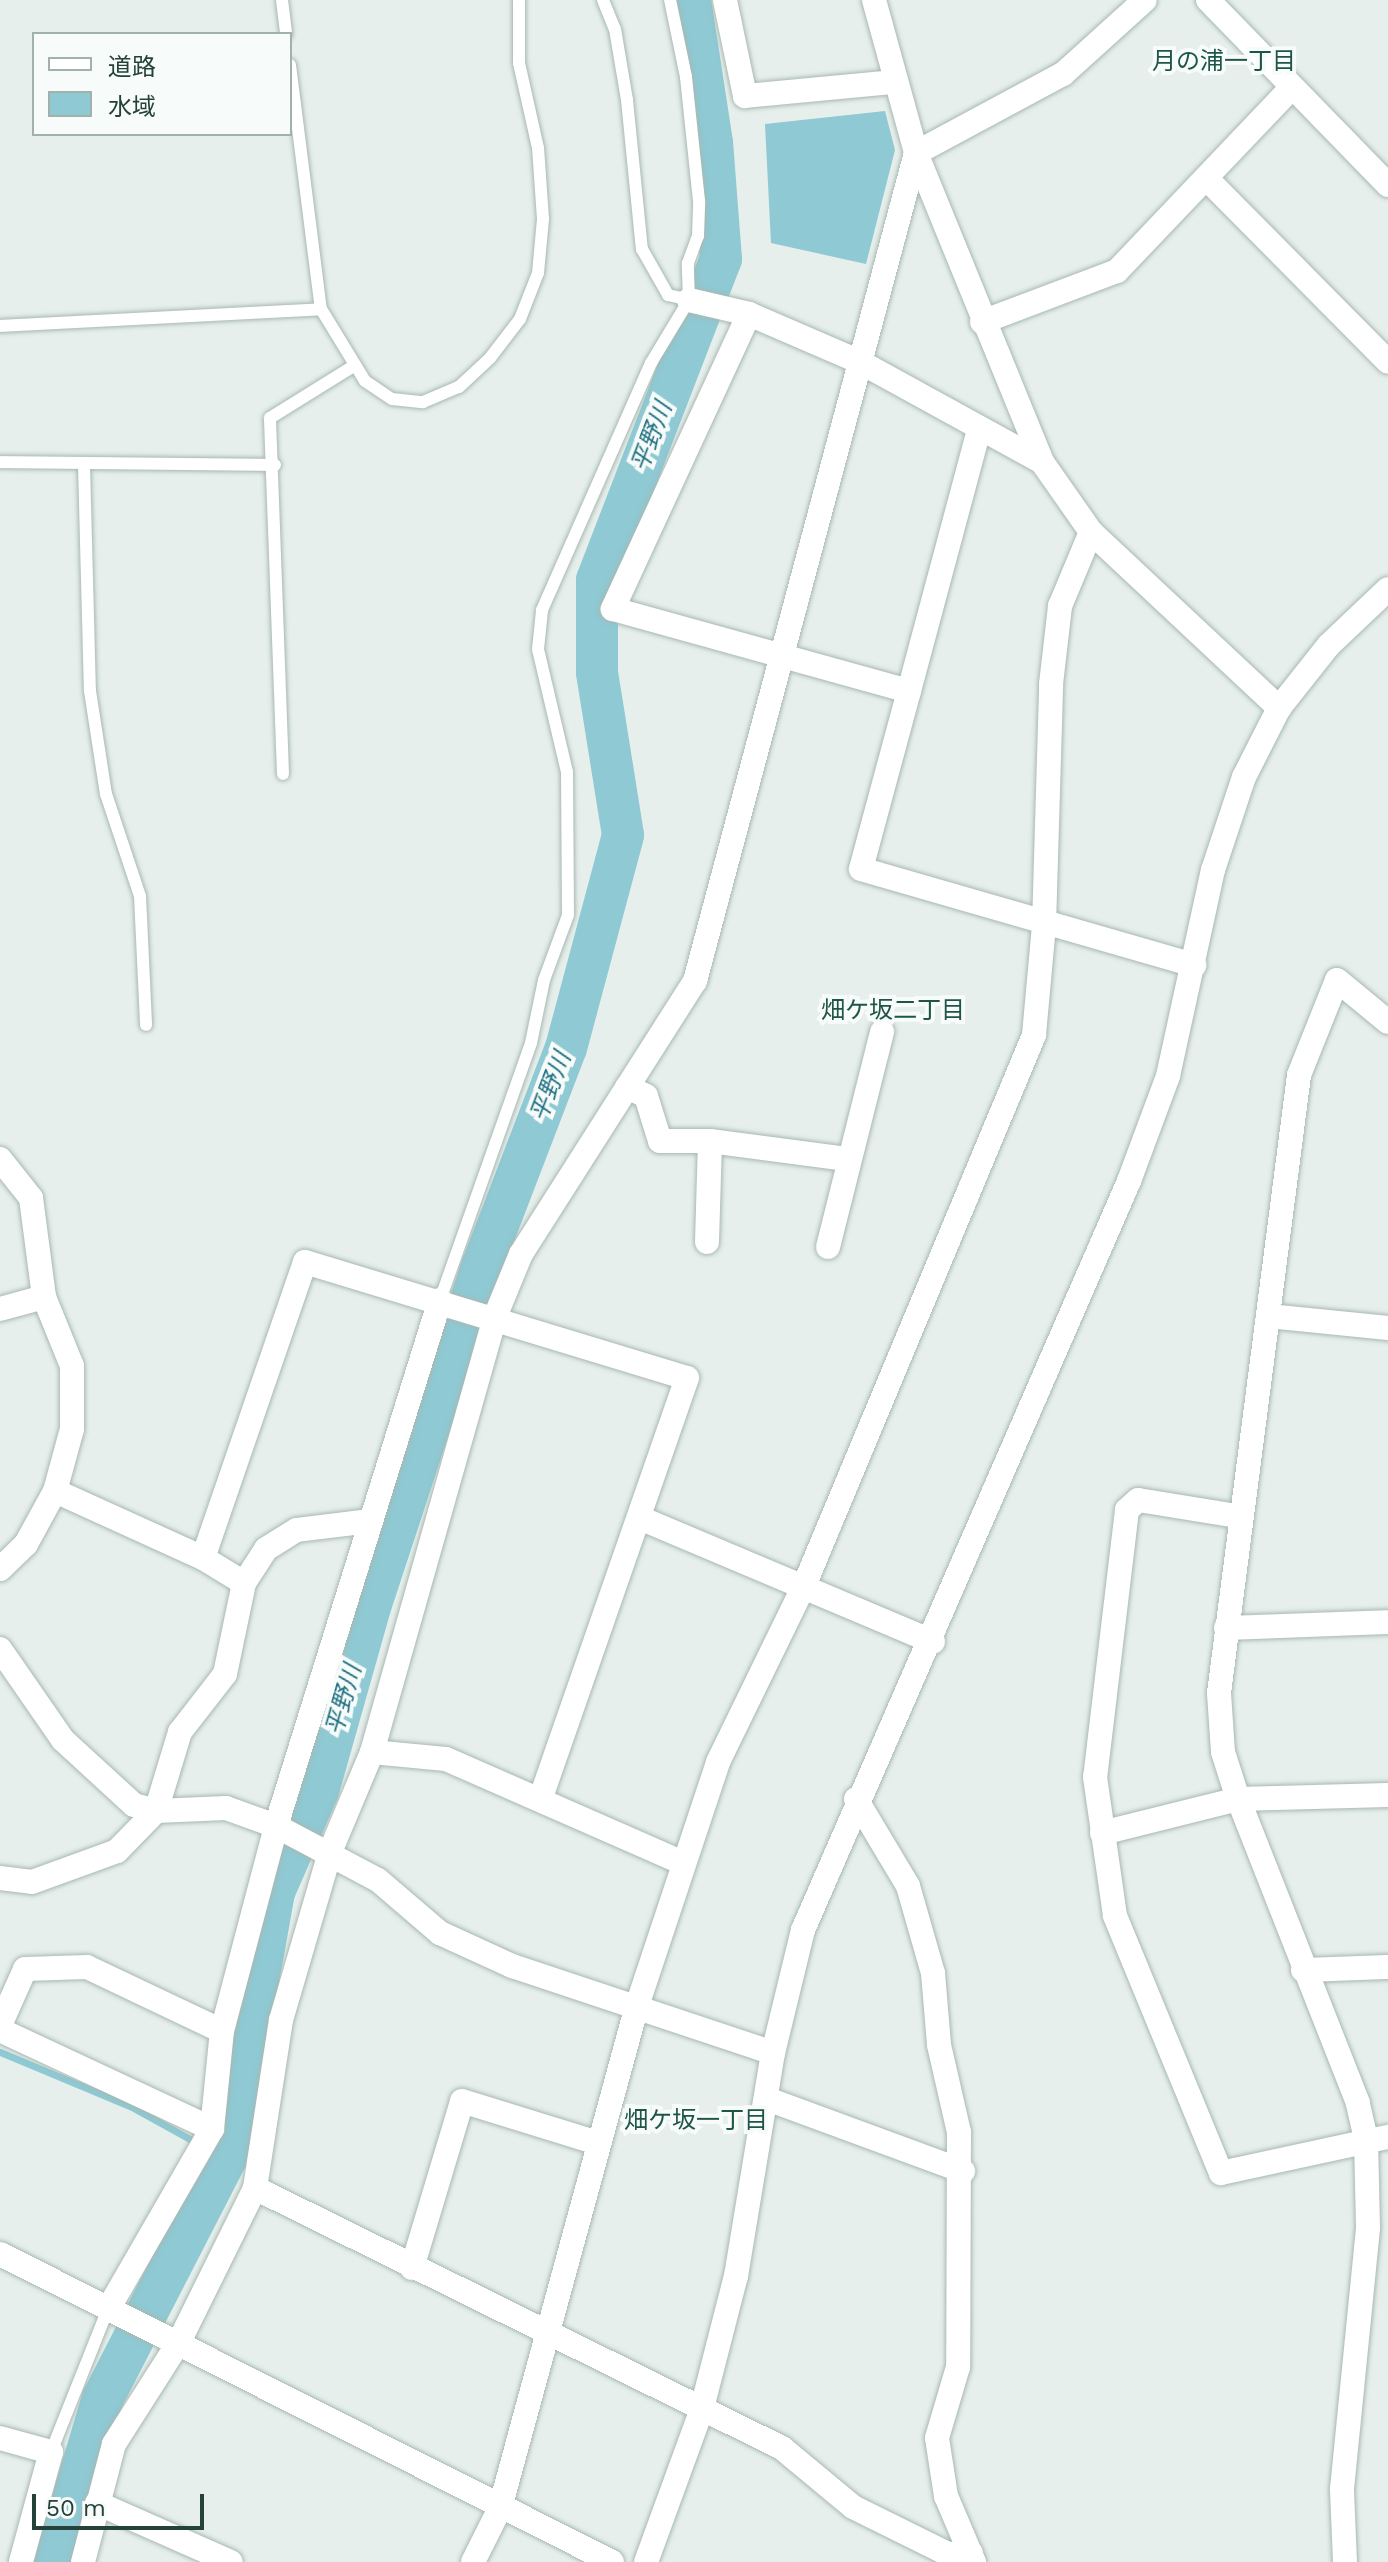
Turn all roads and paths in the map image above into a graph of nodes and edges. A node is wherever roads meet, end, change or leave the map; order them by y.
1 (282, 0) edge
2 (519, 0) edge
3 (603, 0) edge
4 (670, 0) edge
5 (725, 0) edge
6 (874, 0) edge
7 (1145, 0) edge
8 (1208, 0) edge
9 (286, 32) edge
10 (292, 81) edge
11 (893, 82) junction
12 (1292, 87) junction
13 (916, 153) junction
14 (1207, 179) junction
15 (1388, 185) edge
16 (689, 300) junction
17 (321, 309) junction
18 (749, 314) junction
19 (982, 322) junction
20 (0, 326) edge
21 (1388, 362) edge
22 (862, 363) junction
23 (352, 367) junction
24 (979, 430) junction
25 (0, 462) edge
26 (1042, 462) junction
27 (84, 465) junction
28 (275, 465) junction
29 (1091, 532) junction
30 (1388, 589) edge
31 (784, 655) junction
32 (909, 691) junction
33 (1279, 708) junction
34 (283, 774) dead end
35 (1044, 926) junction
36 (1194, 965) junction
37 (1388, 1022) edge
38 (146, 1025) dead end
39 (882, 1032) dead end
40 (627, 1087) junction
41 (710, 1141) junction
42 (0, 1159) edge
43 (847, 1159) junction
44 (707, 1242) dead end
45 (828, 1247) dead end
46 (44, 1297) junction
47 (440, 1300) junction
48 (0, 1309) edge
49 (1268, 1316) junction
50 (495, 1317) junction
51 (1388, 1328) edge
52 (55, 1491) junction
53 (1237, 1516) junction
54 (640, 1518) junction
55 (370, 1521) junction
56 (203, 1558) junction
57 (0, 1569) edge
58 (244, 1583) junction
59 (804, 1586) junction
60 (1388, 1622) edge
61 (1226, 1628) junction
62 (933, 1642) junction
63 (0, 1649) edge
64 (372, 1752) junction
65 (1388, 1795) edge
66 (540, 1799) junction
67 (856, 1799) junction
68 (1238, 1799) junction
69 (156, 1811) junction
70 (276, 1826) junction
71 (1102, 1833) junction
72 (330, 1852) junction
73 (683, 1863) junction
74 (0, 1878) edge
75 (1388, 1967) edge
76 (1303, 1970) junction
77 (636, 2009) junction
78 (0, 2028) edge
79 (222, 2031) junction
80 (773, 2053) junction
81 (767, 2099) junction
82 (212, 2129) junction
83 (1377, 2138) edge
84 (598, 2143) junction
85 (963, 2171) junction
86 (255, 2188) junction
87 (0, 2254) edge
88 (412, 2268) junction
89 (113, 2311) junction
90 (543, 2335) junction
91 (174, 2339) junction
92 (701, 2412) junction
93 (0, 2438) edge
94 (51, 2452) junction
95 (97, 2503) junction
96 (500, 2508) junction
97 (973, 2558) edge
98 (21, 2562) edge
99 (83, 2562) edge
100 (231, 2562) edge
101 (473, 2562) edge
102 (612, 2562) edge
103 (646, 2562) edge
104 (1345, 2562) edge

1 - 9 lane
2 - 23 lane
3 - 16 lane
4 - 16 lane
5 - 11 street
6 - 11 street
7 - 13 street
8 - 12 street
10 - 17 lane
11 - 13 street
12 - 14 street
12 - 15 street
13 - 19 street
13 - 22 street
14 - 19 street
14 - 21 street
16 - 18 street
16 - 47 lane
17 - 20 lane
17 - 23 lane
18 - 22 street
18 - 31 street
19 - 26 street
22 - 24 street
22 - 31 street
23 - 28 lane
24 - 26 street
24 - 32 street
25 - 27 lane
26 - 29 street
27 - 28 lane
27 - 38 lane
28 - 34 lane
29 - 33 street
29 - 35 street
30 - 33 street
31 - 32 street
31 - 40 street
32 - 35 street
33 - 36 street
35 - 36 street
35 - 59 street
36 - 62 street
37 - 49 street
39 - 43 street
40 - 41 street
40 - 50 street
41 - 43 street
41 - 44 street
42 - 46 street
43 - 45 street
46 - 48 street
46 - 52 street
47 - 50 street
47 - 55 street
47 - 56 street
49 - 51 street
49 - 53 street
50 - 54 street
50 - 64 street
52 - 56 street
52 - 57 street
53 - 61 street
53 - 71 street
54 - 59 street
54 - 66 street
55 - 58 street
55 - 70 street
56 - 58 street
58 - 69 street
59 - 62 street
59 - 73 street
60 - 61 street
61 - 68 street
62 - 67 street
63 - 69 street
64 - 66 street
64 - 72 street
65 - 68 street
66 - 73 street
67 - 80 street
67 - 85 street
68 - 71 street
68 - 76 street
69 - 70 street
69 - 74 street
70 - 72 street
70 - 79 street
71 - 83 street
72 - 77 street
72 - 86 street
73 - 77 street
75 - 76 street
76 - 83 street
77 - 80 street
77 - 84 street
78 - 79 street
78 - 82 street
79 - 82 street
80 - 81 street
81 - 85 street
81 - 92 street
82 - 89 street
83 - 104 street
84 - 88 street
84 - 90 street
85 - 97 street
86 - 88 street
86 - 91 street
87 - 89 street
88 - 90 street
89 - 91 street
89 - 94 lane
90 - 92 street
90 - 96 street
91 - 95 street
91 - 96 street
92 - 97 street
92 - 103 street
93 - 94 street
94 - 98 street
95 - 99 street
95 - 100 street
96 - 101 street
96 - 102 street

